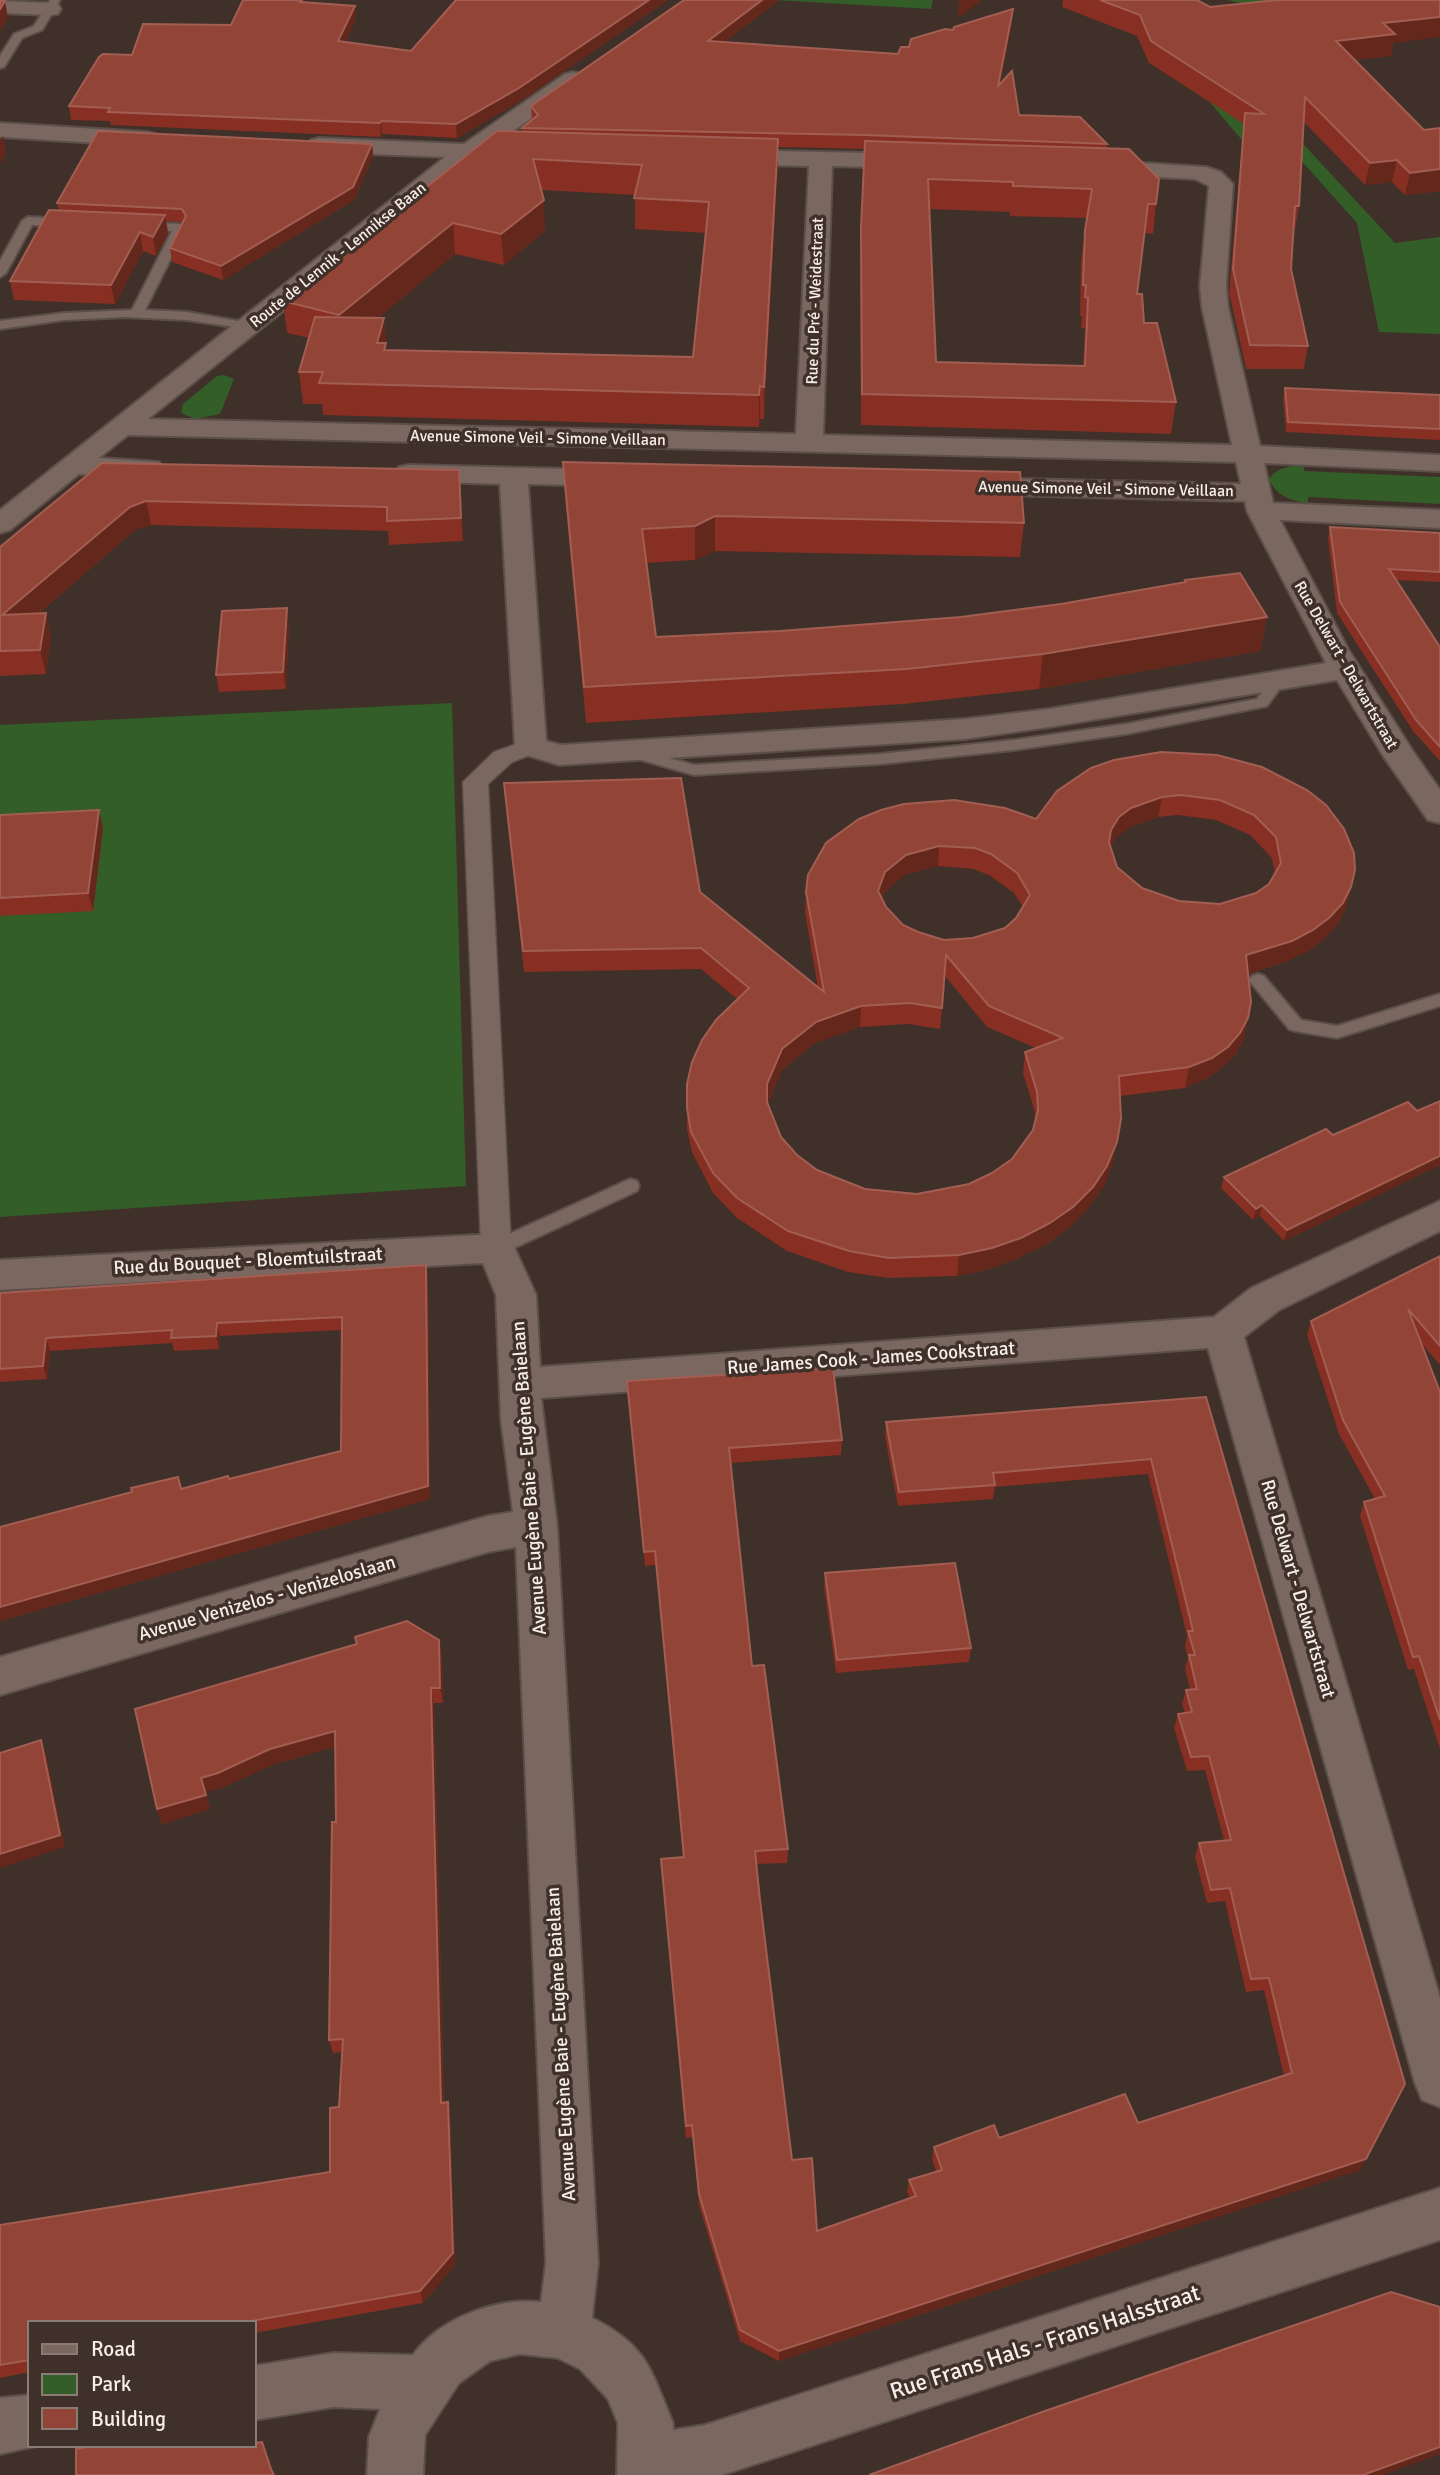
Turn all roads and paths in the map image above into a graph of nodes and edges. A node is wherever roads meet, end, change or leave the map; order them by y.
1 (52, 4) edge
2 (0, 7) edge
3 (596, 64) edge
4 (0, 65) edge
5 (0, 130) edge
6 (170, 139) edge
7 (295, 144) edge
8 (469, 151) junction
9 (545, 154) edge
10 (697, 156) edge
11 (821, 158) junction
12 (942, 162) edge
13 (1074, 166) edge
14 (83, 223) edge
15 (125, 226) edge
16 (0, 273) edge
17 (138, 311) junction
18 (0, 325) edge
19 (250, 327) junction
20 (123, 427) junction
21 (809, 444) junction
22 (1247, 454) junction
23 (1440, 463) edge
24 (74, 466) junction
25 (182, 468) edge
26 (376, 472) edge
27 (515, 476) junction
28 (640, 478) edge
29 (938, 485) edge
30 (1258, 502) junction
31 (1440, 519) edge
32 (0, 524) edge
33 (1346, 669) junction
34 (531, 746) junction
35 (1440, 813) edge
36 (1258, 980) edge
37 (1440, 1000) edge
38 (630, 1186) dead end
39 (1440, 1215) edge
40 (496, 1248) junction
41 (0, 1275) edge
42 (1223, 1332) junction
43 (520, 1384) junction
44 (536, 1526) junction
45 (0, 1676) edge
46 (1440, 2083) edge
47 (1440, 2214) edge
48 (564, 2331) junction
49 (421, 2383) junction
50 (256, 2393) edge
51 (28, 2422) edge
52 (0, 2426) edge
53 (646, 2468) edge
54 (396, 2475) edge

1 - 2 street
1 - 4 lane
3 - 8 street, Route de Lennik - Lennikse Baan
5 - 6 street
7 - 8 street
8 - 9 street
8 - 19 street, Route de Lennik - Lennikse Baan
10 - 11 street
11 - 12 street
11 - 21 street, Rue du Pré - Weidestraat
13 - 22 street, Rue Delwart - Delwartstraat
14 - 16 lane
15 - 17 lane
17 - 18 lane
17 - 19 lane
19 - 20 street, Route de Lennik - Lennikse Baan
20 - 21 street, Avenue Simone Veil - Simone Veillaan
20 - 24 street, Route de Lennik - Lennikse Baan
21 - 22 street, Avenue Simone Veil - Simone Veillaan
22 - 23 street
22 - 30 street, Rue Delwart - Delwartstraat
24 - 25 street
24 - 32 street, Route de Lennik - Lennikse Baan
26 - 27 street, Avenue Simone Veil - Simone Veillaan
27 - 28 street, Avenue Simone Veil - Simone Veillaan
27 - 34 street
29 - 30 street, Avenue Simone Veil - Simone Veillaan
30 - 31 street
30 - 33 street, Rue Delwart - Delwartstraat
33 - 34 street
33 - 35 street, Rue Delwart - Delwartstraat
34 - 40 street, Avenue Eugène Baie - Eugène Baielaan
36 - 37 lane
38 - 40 lane
39 - 42 street
40 - 41 street, Rue du Bouquet - Bloemtuilstraat
40 - 43 street, Avenue Eugène Baie - Eugène Baielaan
42 - 43 street, Rue James Cook - James Cookstraat
42 - 46 street, Rue Delwart - Delwartstraat
43 - 44 street, Avenue Eugène Baie - Eugène Baielaan
44 - 45 street, Avenue Venizelos - Venizeloslaan
44 - 48 street, Avenue Eugène Baie - Eugène Baielaan
47 - 53 street, Rue Frans Hals - Frans Halsstraat
48 - 49 street
48 - 53 street
49 - 50 street
49 - 54 street
51 - 52 street

